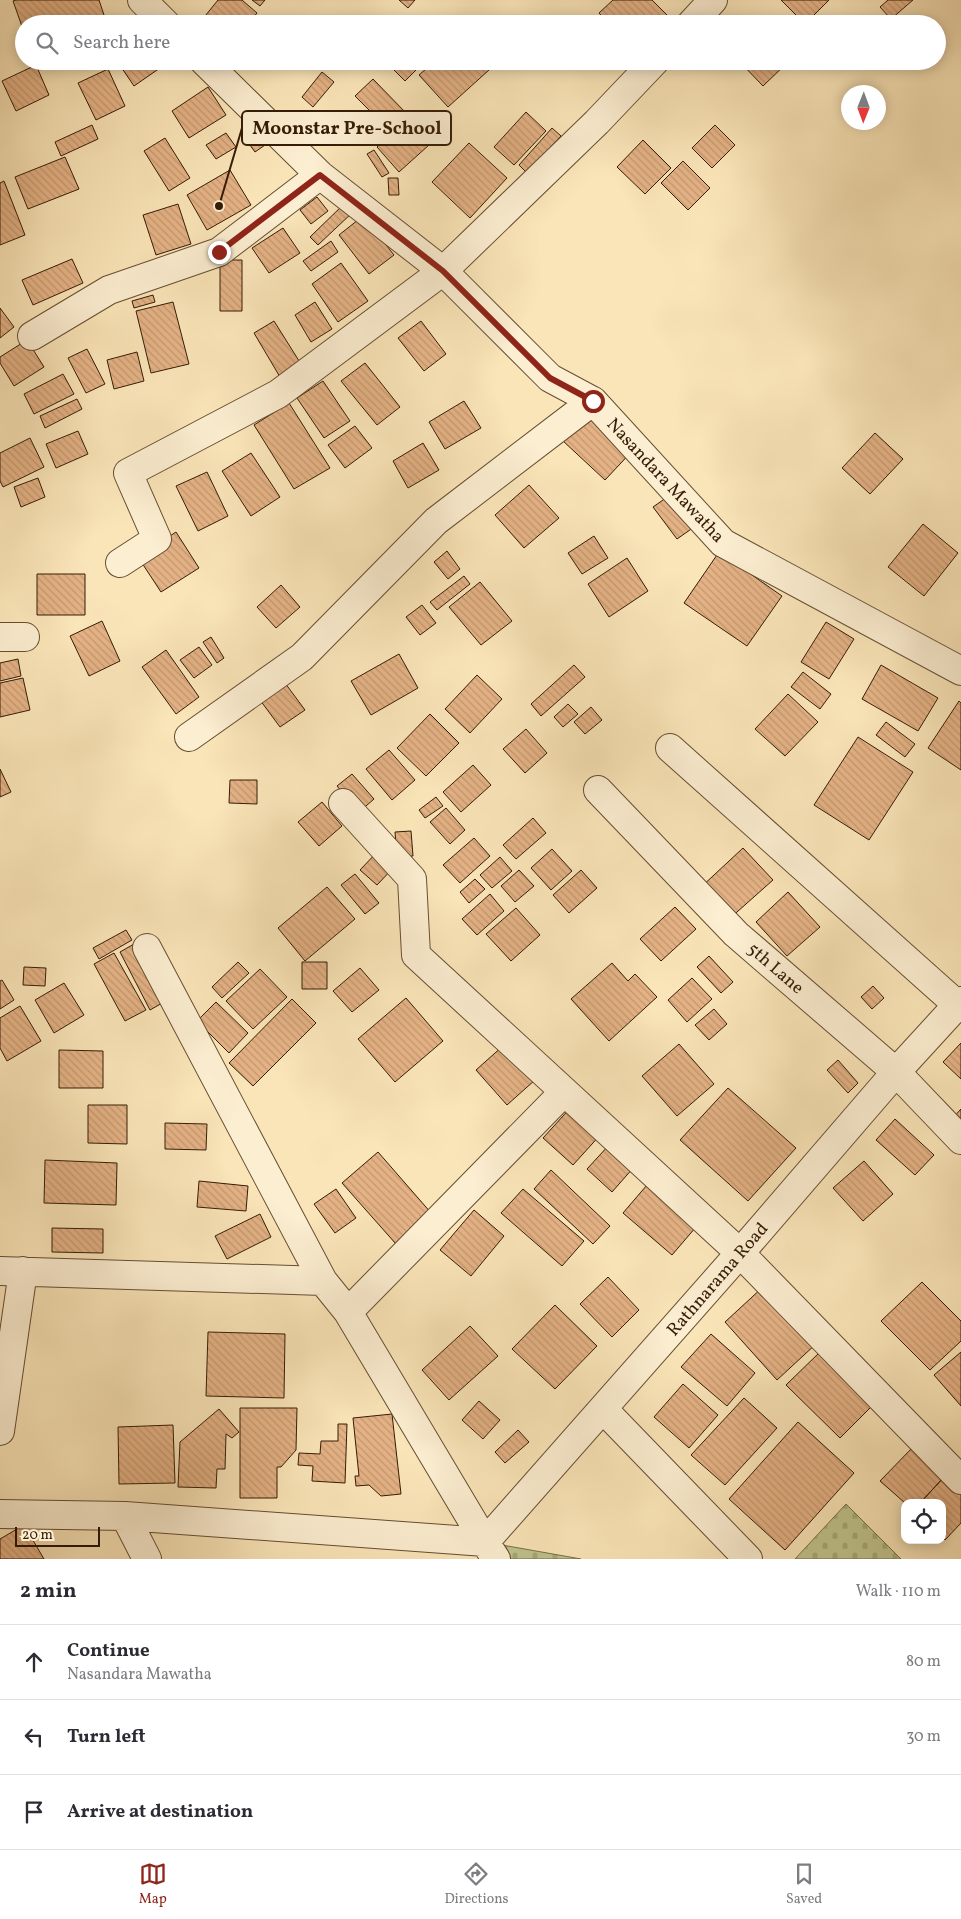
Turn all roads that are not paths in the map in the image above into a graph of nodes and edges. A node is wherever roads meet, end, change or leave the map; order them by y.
1 (142, 0) edge
2 (713, 0) edge
3 (157, 15) edge
4 (699, 15) edge
5 (213, 70) edge
6 (646, 70) edge
7 (320, 175) junction
8 (443, 271) junction
9 (32, 336) dead end
10 (593, 401) junction
11 (120, 563) dead end
12 (961, 671) edge
13 (189, 737) dead end
14 (670, 748) dead end
15 (598, 790) dead end
16 (343, 803) dead end
17 (147, 948) dead end
18 (960, 1005) edge
19 (896, 1072) junction
20 (564, 1092) junction
21 (961, 1140) edge
22 (740, 1253) junction
23 (11, 1271) edge
24 (323, 1281) junction
25 (348, 1312) junction
26 (603, 1409) junction
27 (0, 1431) edge
28 (961, 1480) edge
29 (0, 1514) edge
30 (125, 1516) junction
31 (490, 1550) edge
32 (147, 1559) edge
33 (748, 1559) edge

1 - 3 street
2 - 4 street
5 - 7 street, Nasandara Mawatha
6 - 8 street
7 - 8 street, Nasandara Mawatha
7 - 9 street
8 - 10 street, Nasandara Mawatha
8 - 11 street
10 - 12 street, Nasandara Mawatha
10 - 13 street
14 - 18 street
15 - 19 street, 5th Lane
16 - 20 street
17 - 24 street
18 - 19 street, Rathnarama Road
19 - 21 street, 5th Lane
19 - 22 street, Rathnarama Road
20 - 22 street
20 - 25 street
22 - 26 street, Rathnarama Road
22 - 28 street
23 - 24 street
23 - 27 street
24 - 25 street
25 - 31 street
26 - 31 street, Rathnarama Road
26 - 33 street
29 - 30 street
30 - 31 street
30 - 32 street

